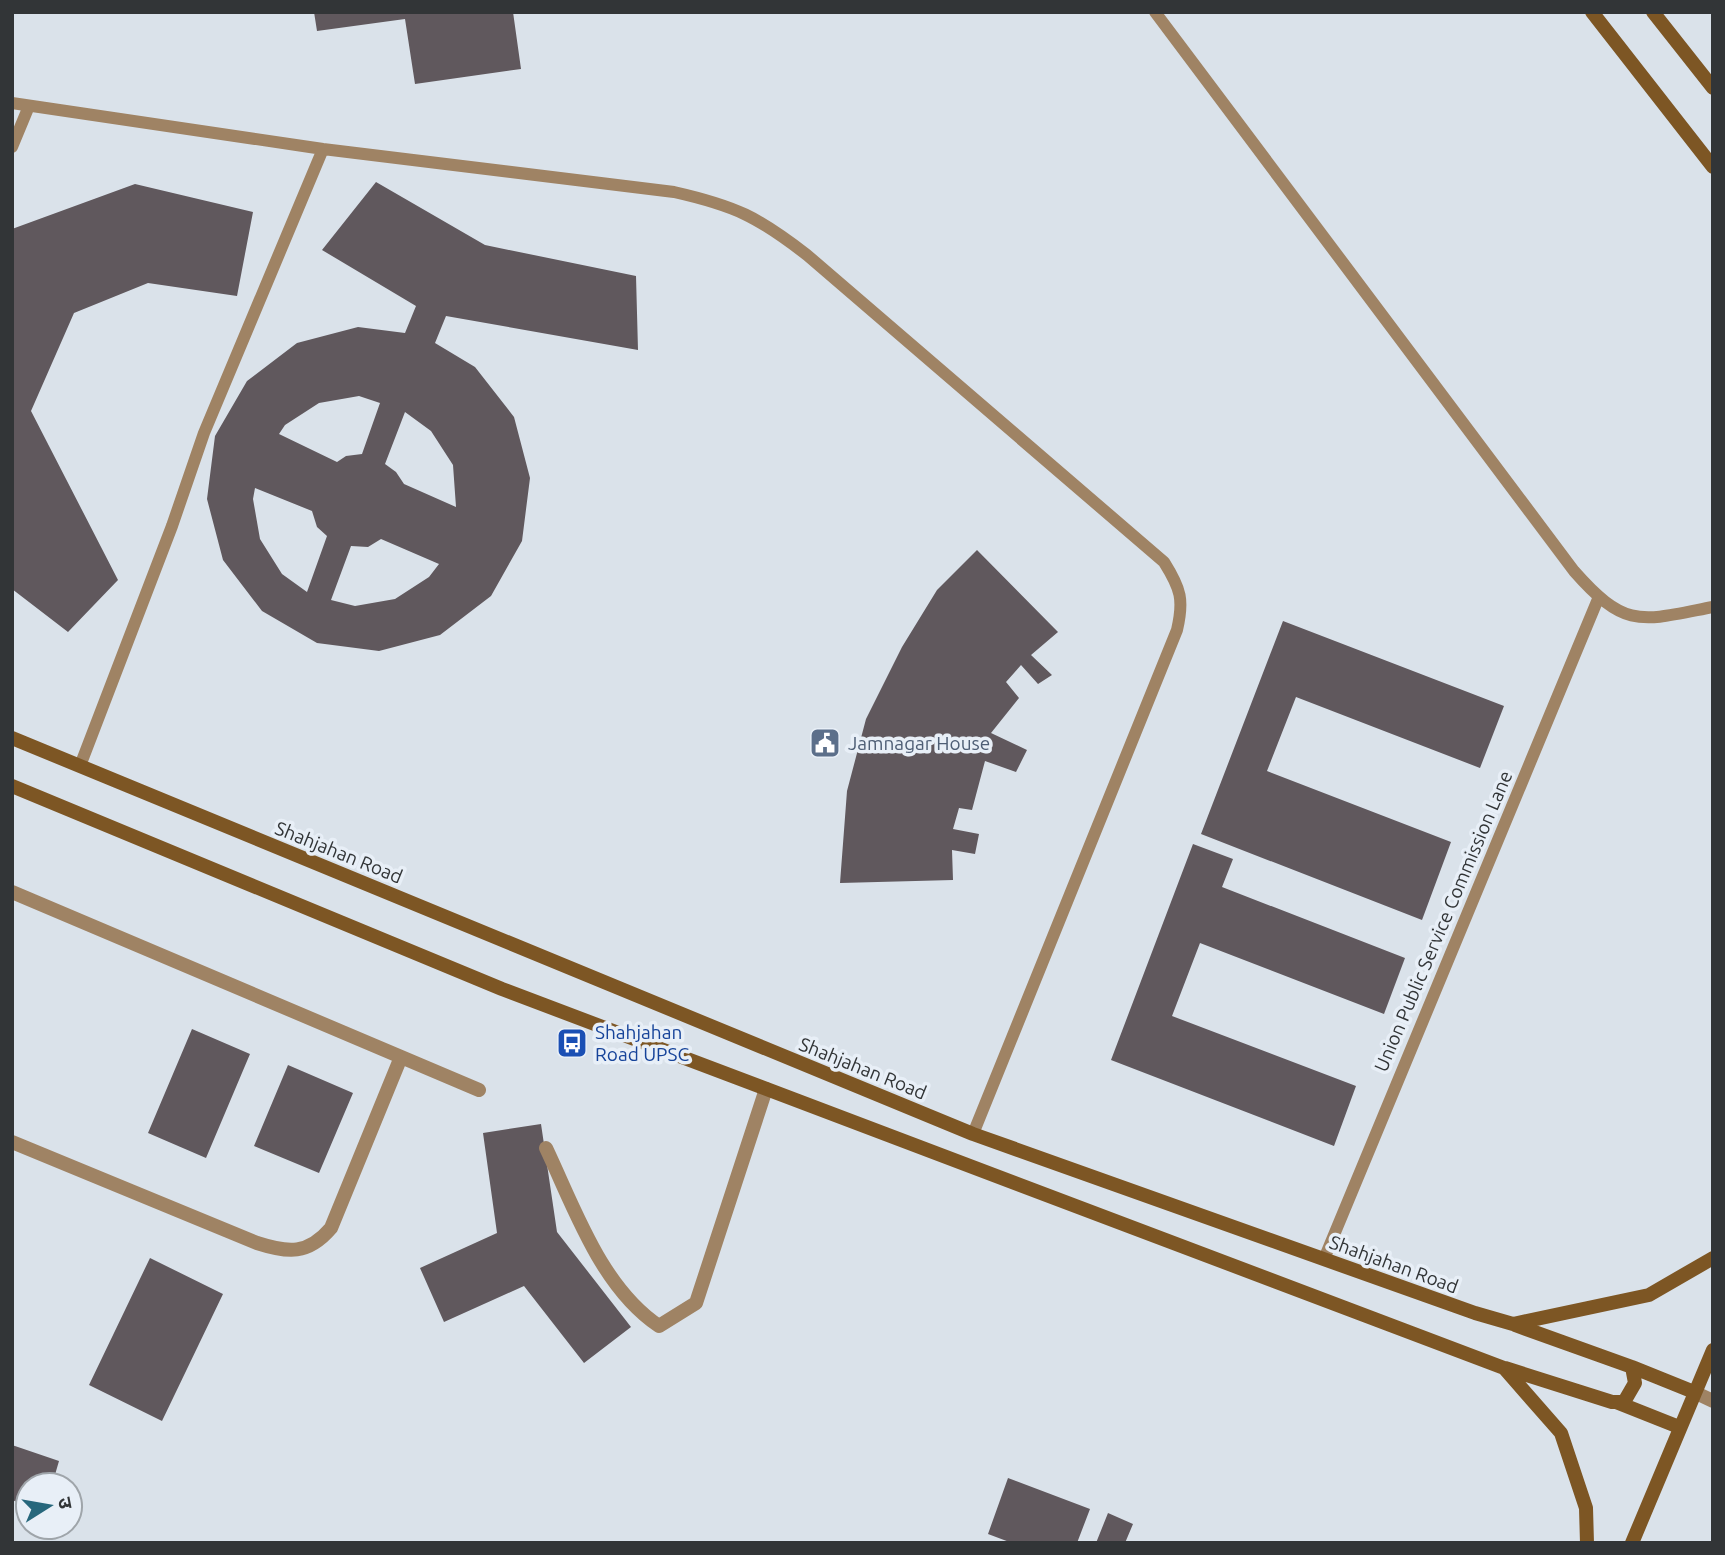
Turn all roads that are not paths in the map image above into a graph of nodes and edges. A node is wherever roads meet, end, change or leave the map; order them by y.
1 (1155, 12) edge
2 (1592, 12) edge
3 (1653, 12) edge
4 (1713, 88) edge
5 (12, 103) edge
6 (29, 106) junction
7 (12, 147) edge
8 (323, 149) junction
9 (1713, 167) edge
10 (1598, 599) junction
11 (1713, 607) edge
12 (12, 738) edge
13 (80, 766) junction
14 (12, 786) edge
15 (12, 892) edge
16 (401, 1057) junction
17 (766, 1089) junction
18 (479, 1090) dead end
19 (974, 1134) junction
20 (12, 1142) edge
21 (546, 1148) dead end
22 (1713, 1258) edge
23 (1324, 1259) junction
24 (1513, 1324) junction
25 (1713, 1350) edge
26 (1632, 1367) junction
27 (1504, 1368) junction
28 (1694, 1392) junction
29 (1713, 1401) edge
30 (1616, 1402) junction
31 (1679, 1427) junction
32 (1587, 1543) edge
33 (1632, 1543) edge

1 - 10 lane
2 - 9 main road
3 - 4 main road
5 - 6 lane
6 - 7 lane
6 - 8 lane
8 - 13 lane
8 - 19 lane
10 - 11 lane
10 - 23 lane, Union Public Service Commission Lane
12 - 13 main road, Shahjahan Road
13 - 19 main road, Shahjahan Road
14 - 17 main road
15 - 16 street
16 - 18 street
16 - 20 street
17 - 21 street
17 - 27 main road
19 - 23 main road, Shahjahan Road
22 - 24 main road
23 - 24 main road, Shahjahan Road
24 - 26 main road, Shahjahan Road
25 - 28 main road
26 - 28 main road, Shahjahan Road
26 - 30 main road
27 - 30 main road
27 - 32 main road
28 - 29 street
28 - 31 main road
30 - 31 main road
31 - 33 main road

